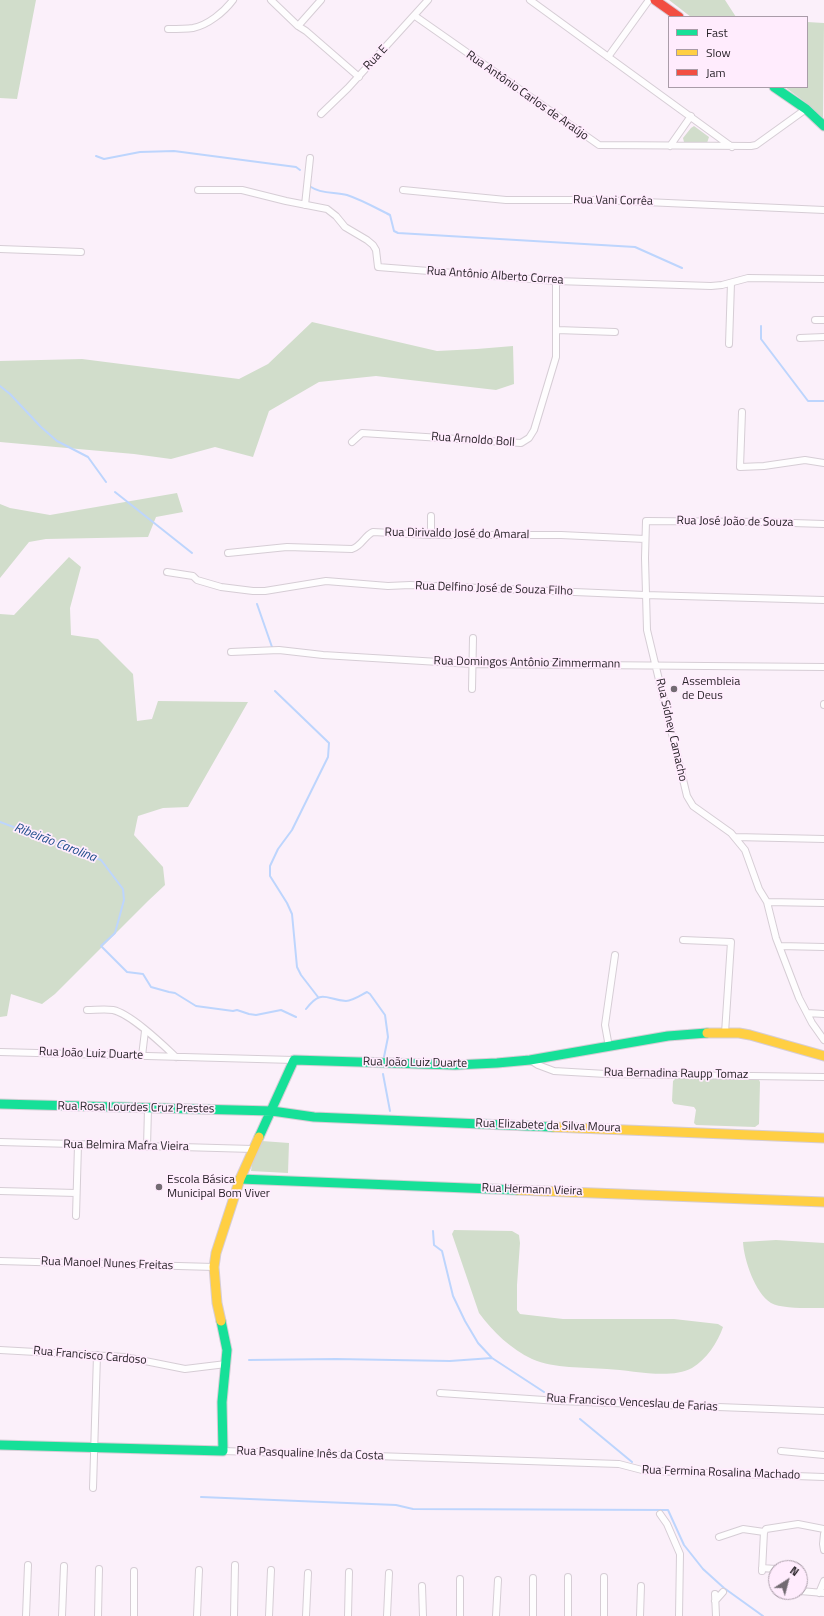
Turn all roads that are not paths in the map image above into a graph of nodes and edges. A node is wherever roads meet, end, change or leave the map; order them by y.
1 (233, 0) edge
2 (271, 0) edge
3 (321, 0) edge
4 (428, 0) edge
5 (530, 0) edge
6 (649, 0) edge
7 (655, 0) edge
8 (415, 16) junction
9 (678, 16) edge
10 (298, 26) junction
11 (168, 29) dead end
12 (608, 57) junction
13 (358, 77) junction
14 (775, 88) edge
15 (806, 109) junction
16 (321, 114) dead end
17 (691, 116) junction
18 (824, 126) edge
19 (670, 146) junction
20 (732, 147) junction
21 (310, 158) dead end
22 (198, 190) dead end
23 (403, 190) dead end
24 (305, 205) junction
25 (824, 210) edge
26 (0, 248) edge
27 (81, 252) dead end
28 (824, 279) edge
29 (556, 281) junction
30 (731, 283) junction
31 (815, 320) dead end
32 (824, 320) edge
33 (556, 330) junction
34 (615, 332) dead end
35 (800, 338) dead end
36 (824, 338) edge
37 (730, 344) dead end
38 (742, 412) dead end
39 (352, 442) dead end
40 (824, 463) edge
41 (431, 516) dead end
42 (646, 521) joint
43 (824, 524) edge
44 (431, 535) junction
45 (645, 539) junction
46 (228, 553) dead end
47 (167, 572) dead end
48 (645, 595) junction
49 (824, 600) edge
50 (472, 638) dead end
51 (231, 652) dead end
52 (472, 664) junction
53 (656, 665) junction
54 (824, 667) edge
55 (472, 689) dead end
56 (735, 837) junction
57 (824, 839) edge
58 (767, 902) junction
59 (824, 903) edge
60 (683, 940) dead end
61 (780, 946) junction
62 (824, 947) edge
63 (615, 955) dead end
64 (87, 1010) dead end
65 (807, 1013) junction
66 (824, 1014) edge
67 (145, 1031) junction
68 (725, 1033) junction
69 (824, 1040) edge
70 (609, 1047) junction
71 (0, 1052) edge
72 (142, 1056) junction
73 (824, 1056) edge
74 (176, 1057) junction
75 (294, 1060) junction
76 (530, 1060) junction
77 (824, 1077) edge
78 (0, 1104) edge
79 (148, 1108) junction
80 (272, 1111) junction
81 (824, 1138) edge
82 (0, 1142) edge
83 (78, 1145) junction
84 (147, 1147) junction
85 (253, 1149) junction
86 (240, 1179) junction
87 (0, 1191) edge
88 (76, 1193) junction
89 (824, 1202) edge
90 (76, 1216) dead end
91 (0, 1261) edge
92 (214, 1267) junction
93 (0, 1350) edge
94 (97, 1355) junction
95 (226, 1364) junction
96 (440, 1393) dead end
97 (824, 1412) edge
98 (0, 1444) edge
99 (94, 1447) junction
100 (223, 1451) junction
101 (781, 1451) dead end
102 (824, 1455) edge
103 (619, 1464) joint
104 (824, 1477) edge
105 (93, 1488) dead end
106 (660, 1514) dead end
107 (824, 1529) edge
108 (764, 1532) junction
109 (824, 1534) edge
110 (719, 1537) dead end
111 (824, 1550) edge
112 (28, 1565) dead end
113 (235, 1565) dead end
114 (64, 1566) dead end
115 (100, 1569) dead end
116 (768, 1569) edge
117 (199, 1570) dead end
118 (271, 1570) dead end
119 (134, 1571) dead end
120 (349, 1572) dead end
121 (308, 1573) dead end
122 (389, 1573) dead end
123 (568, 1577) dead end
124 (604, 1577) dead end
125 (533, 1578) dead end
126 (460, 1579) dead end
127 (498, 1580) dead end
128 (824, 1581) edge
129 (422, 1586) dead end
130 (641, 1586) dead end
131 (722, 1592) dead end
132 (808, 1592) edge
133 (822, 1593) edge
134 (715, 1594) dead end
135 (715, 1601) junction
136 (26, 1616) edge
137 (62, 1616) edge
138 (98, 1616) edge
139 (134, 1616) edge
140 (197, 1616) edge
141 (234, 1616) edge
142 (268, 1616) edge
143 (306, 1616) edge
144 (348, 1616) edge
145 (387, 1616) edge
146 (423, 1616) edge
147 (460, 1616) edge
148 (496, 1616) edge
149 (533, 1616) edge
150 (568, 1616) edge
151 (604, 1616) edge
152 (640, 1616) edge
153 (679, 1616) edge
154 (716, 1616) edge

1 - 11 street
2 - 10 street
3 - 10 street
4 - 8 street, Rua E
5 - 12 street
6 - 12 street
7 - 9 street
8 - 13 street, Rua E
8 - 19 street, Rua Antônio Carlos de Araújo
10 - 13 street
12 - 17 street
13 - 16 street, Rua E
14 - 15 street
15 - 18 street
15 - 20 street, Rua Antônio Carlos de Araújo
17 - 19 street
17 - 20 street
19 - 20 street, Rua Antônio Carlos de Araújo
21 - 24 street
22 - 24 street, Rua Antônio Alberto Correa
23 - 25 street, Rua Vani Corrêa
24 - 29 street, Rua Antônio Alberto Correa
26 - 27 street
28 - 30 street, Rua Antônio Alberto Correa
29 - 30 street, Rua Antônio Alberto Correa
29 - 33 street, Rua Arnoldo Boll
30 - 37 street
31 - 32 street
33 - 34 street
33 - 39 street, Rua Arnoldo Boll
35 - 36 street
38 - 40 street
41 - 44 street
42 - 43 street, Rua José João de Souza
42 - 45 street, Rua Sidney Camacho
44 - 45 street, Rua Dirivaldo José do Amaral
44 - 46 street, Rua Dirivaldo José do Amaral
45 - 48 street, Rua Sidney Camacho
47 - 48 street, Rua Delfino José de Souza Filho
48 - 49 street, Rua Delfino José de Souza Filho
48 - 53 street, Rua Sidney Camacho
50 - 52 street
51 - 52 street, Rua Domingos Antônio Zimmermann
52 - 53 street, Rua Domingos Antônio Zimmermann
52 - 55 street
53 - 54 street, Rua Domingos Antônio Zimmermann
53 - 56 street, Rua Sidney Camacho
56 - 57 street
56 - 58 street, Rua Sidney Camacho
58 - 59 street
58 - 61 street, Rua Sidney Camacho
60 - 68 street
61 - 62 street
61 - 65 street, Rua Sidney Camacho
63 - 70 street
64 - 67 street
65 - 66 street
65 - 69 street, Rua Sidney Camacho
67 - 72 street
67 - 74 street
68 - 70 street, Rua João Luiz Duarte
68 - 73 street, Rua João Luiz Duarte
70 - 76 street, Rua João Luiz Duarte
71 - 72 street, Rua João Luiz Duarte
72 - 74 street, Rua João Luiz Duarte
74 - 75 street, Rua João Luiz Duarte
75 - 76 street, Rua João Luiz Duarte
75 - 80 street
76 - 77 street, Rua Bernadina Raupp Tomaz
78 - 79 street, Rua Rosa Lourdes Cruz Prestes
79 - 80 street, Rua Rosa Lourdes Cruz Prestes
79 - 84 street
80 - 81 street, Rua Elizabete da Silva Moura
80 - 85 street
82 - 83 street, Rua Belmira Mafra Vieira
83 - 84 street, Rua Belmira Mafra Vieira
83 - 88 street
84 - 85 street, Rua Belmira Mafra Vieira
85 - 86 street
86 - 89 street, Rua Hermann Vieira
86 - 92 street
87 - 88 street
88 - 90 street
91 - 92 street, Rua Manoel Nunes Freitas
92 - 95 street
93 - 94 street, Rua Francisco Cardoso
94 - 95 street, Rua Francisco Cardoso
94 - 99 street
95 - 100 street
96 - 97 street, Rua Francisco Venceslau de Farias
98 - 99 street, Rua Pasqualine Inês da Costa
99 - 100 street, Rua Pasqualine Inês da Costa
99 - 105 street
100 - 103 street, Rua Pasqualine Inês da Costa
101 - 102 street
103 - 104 street, Rua Fermina Rosalina Machado
106 - 153 street
107 - 108 street
108 - 110 street
108 - 116 street
109 - 111 street
112 - 136 street
113 - 141 street
114 - 137 street
115 - 138 street
117 - 140 street
118 - 142 street
119 - 139 street
120 - 144 street
121 - 143 street
122 - 145 street
123 - 150 street
124 - 151 street
125 - 149 street
126 - 147 street
127 - 148 street
128 - 133 street
129 - 146 street
130 - 152 street
131 - 135 street
132 - 133 street
134 - 135 street
135 - 154 street

